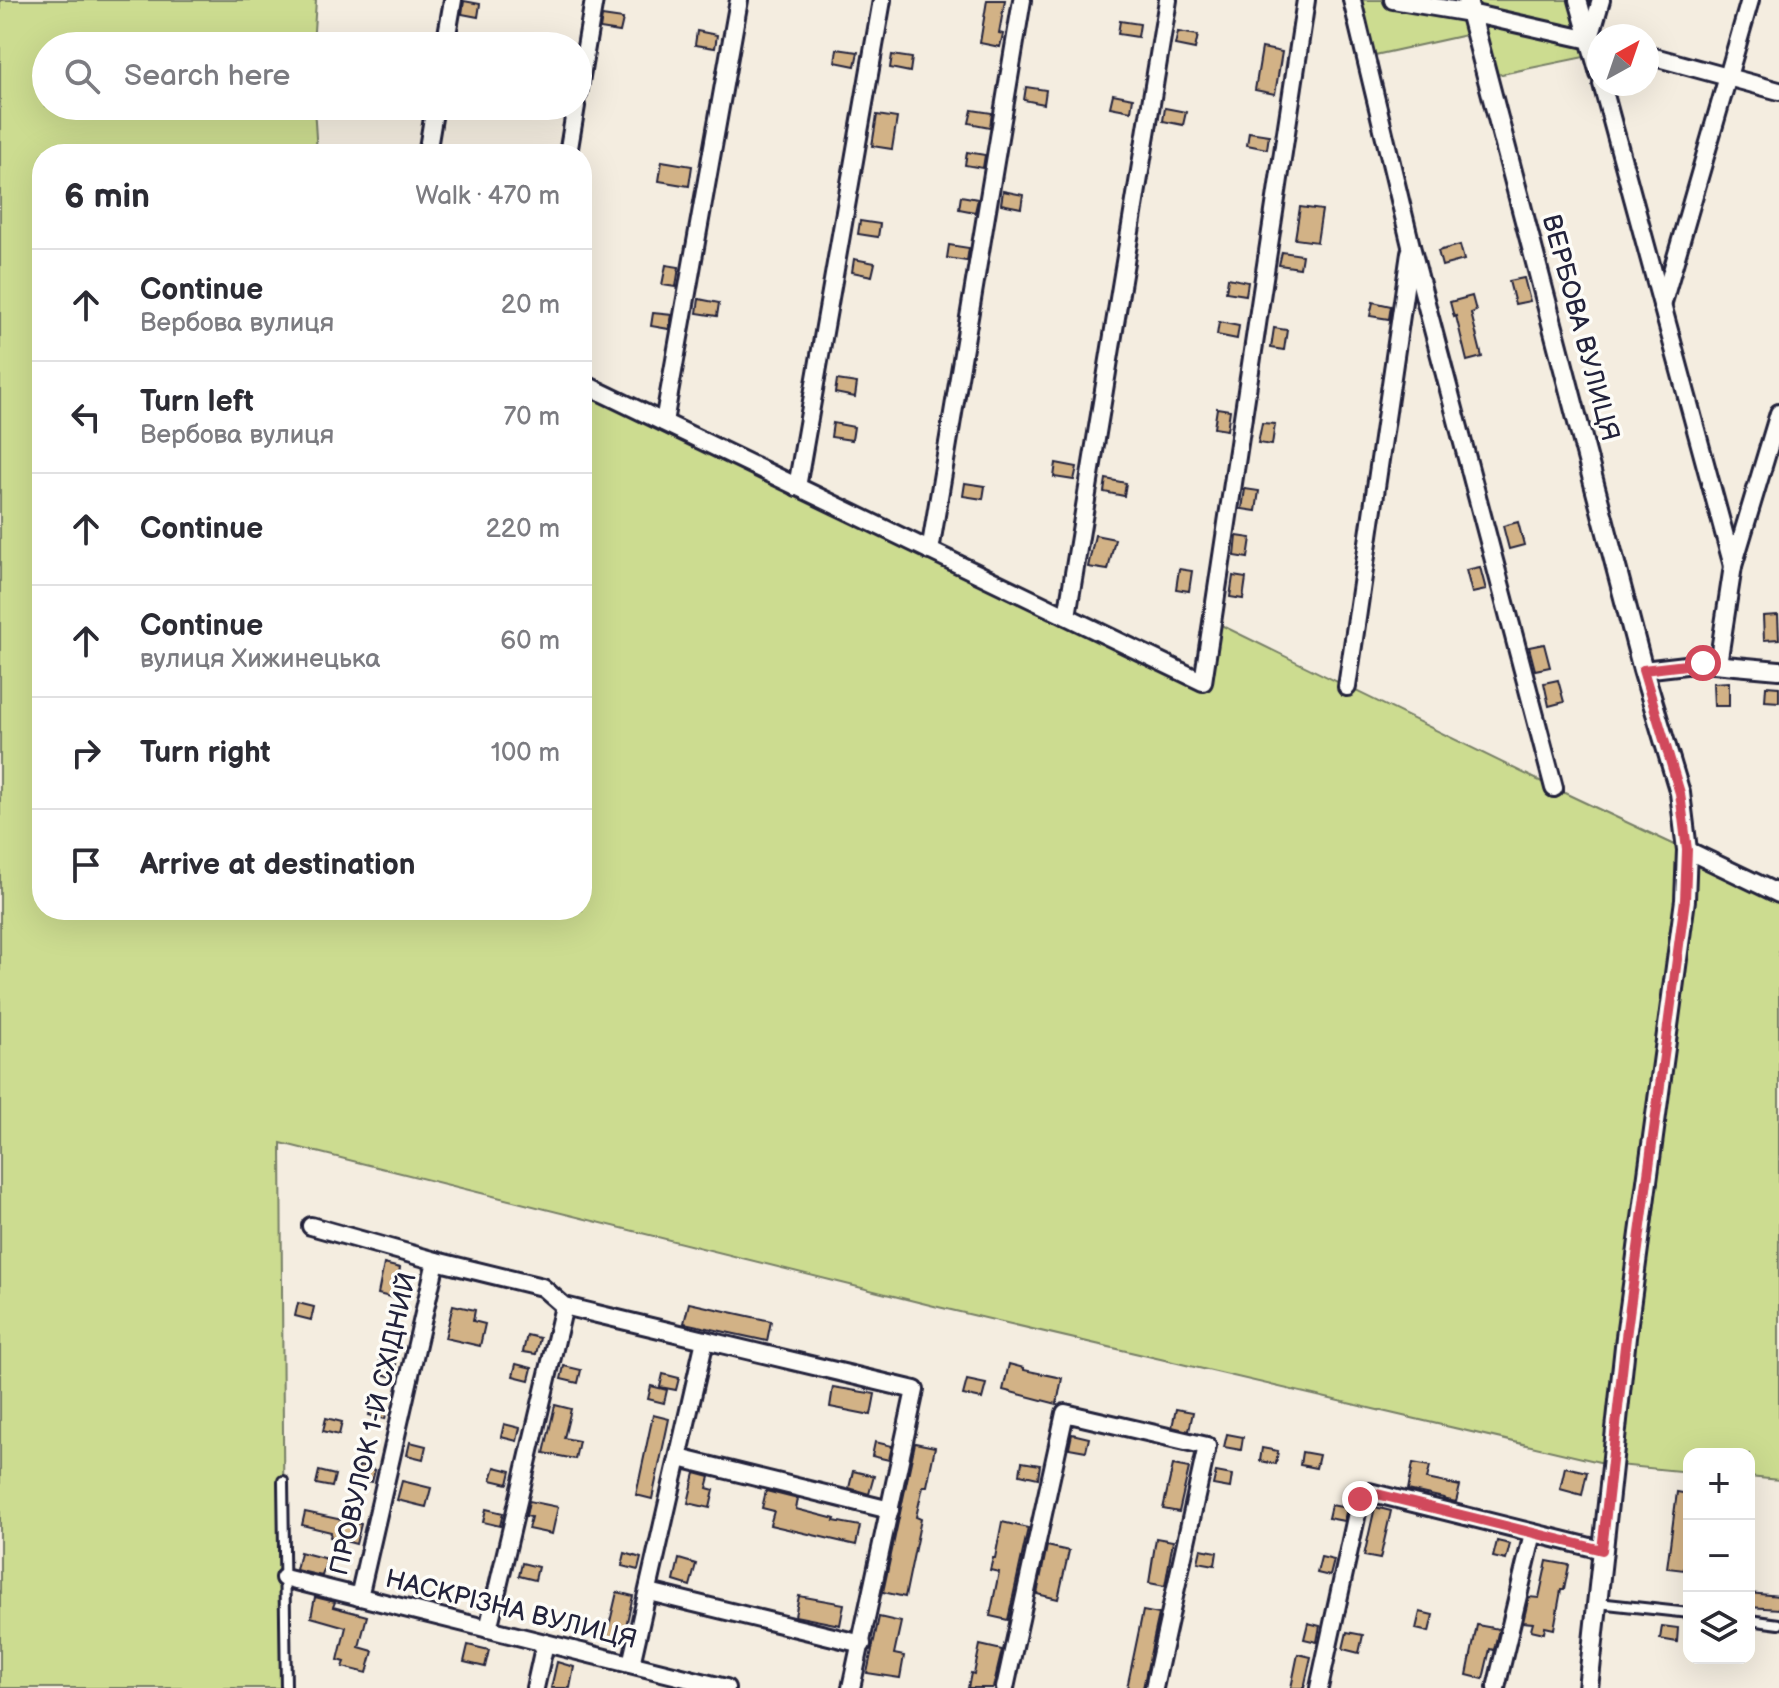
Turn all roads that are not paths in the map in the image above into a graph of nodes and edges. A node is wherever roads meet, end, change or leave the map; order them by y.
1 (453, 0) edge
2 (594, 0) edge
3 (739, 0) edge
4 (882, 0) edge
5 (1022, 0) edge
6 (1168, 0) edge
7 (1306, 0) edge
8 (1352, 0) edge
9 (1393, 0) edge
10 (1578, 0) edge
11 (1601, 0) edge
12 (1750, 0) edge
13 (1468, 6) edge
14 (1587, 24) edge
15 (1597, 24) edge
16 (447, 32) edge
17 (589, 32) edge
18 (1587, 39) edge
19 (1659, 58) edge
20 (1727, 77) junction
21 (1779, 91) edge
22 (1605, 96) edge
23 (433, 120) edge
24 (574, 120) edge
25 (429, 144) edge
26 (570, 144) edge
27 (1411, 246) junction
28 (1662, 307) junction
29 (592, 388) edge
30 (1779, 413) edge
31 (664, 422) junction
32 (797, 487) junction
33 (930, 551) junction
34 (1733, 566) junction
35 (1067, 616) junction
36 (1718, 664) junction
37 (1643, 670) junction
38 (1779, 670) edge
39 (1347, 687) dead end
40 (1554, 788) dead end
41 (1687, 850) junction
42 (1779, 894) edge
43 (311, 1226) dead end
44 (436, 1261) junction
45 (564, 1306) junction
46 (705, 1340) junction
47 (679, 1458) junction
48 (283, 1481) dead end
49 (890, 1510) junction
50 (1533, 1533) junction
51 (1602, 1550) junction
52 (284, 1578) junction
53 (649, 1592) junction
54 (359, 1597) junction
55 (1597, 1602) junction
56 (1683, 1612) edge
57 (1755, 1621) edge
58 (1779, 1624) edge
59 (488, 1629) junction
60 (545, 1643) junction
61 (862, 1644) junction
62 (631, 1664) junction
63 (676, 1682) edge
64 (286, 1688) edge
65 (535, 1688) edge
66 (726, 1688) edge
67 (851, 1688) edge
68 (1005, 1688) edge
69 (1154, 1688) edge
70 (1319, 1688) edge
71 (1496, 1688) edge
72 (1588, 1688) edge

1 - 16 street
2 - 17 street
3 - 31 street
4 - 32 street
5 - 33 street
6 - 35 street
7 - 35 street
8 - 27 street
9 - 13 street
10 - 14 street
11 - 15 street
12 - 20 street
13 - 18 street
13 - 37 street, ВЕРБОВА ВУЛИЦЯ
19 - 20 street
20 - 21 street
20 - 28 street
22 - 28 street
23 - 25 street
24 - 26 street
27 - 39 street
27 - 40 street
28 - 34 street
29 - 31 street
30 - 34 street
31 - 32 street
32 - 33 street
33 - 35 street
34 - 36 street
36 - 37 street
36 - 38 street
37 - 41 street, ВЕРБОВА ВУЛИЦЯ
41 - 42 street
41 - 51 street, ВЕРБОВА ВУЛИЦЯ
43 - 44 street
44 - 45 street
44 - 54 street, ПРОВУЛОК 1-Й СХІДНИЙ
45 - 46 street
45 - 59 street
46 - 47 street
46 - 49 street
47 - 49 street
47 - 53 street
48 - 52 lane
49 - 61 street
50 - 51 street
50 - 70 street
50 - 71 street
51 - 55 street, ВЕРБОВА ВУЛИЦЯ
52 - 54 street, НАСКРІЗНА ВУЛИЦЯ
52 - 64 lane
53 - 61 street
53 - 62 street
54 - 59 street, НАСКРІЗНА ВУЛИЦЯ
55 - 56 lane
55 - 72 street, ВЕРБОВА ВУЛИЦЯ
57 - 58 lane
59 - 60 street, НАСКРІЗНА ВУЛИЦЯ
60 - 62 street, НАСКРІЗНА ВУЛИЦЯ
60 - 65 street
61 - 67 street
62 - 63 street, НАСКРІЗНА ВУЛИЦЯ
63 - 66 street, НАСКРІЗНА ВУЛИЦЯ
68 - 69 street

